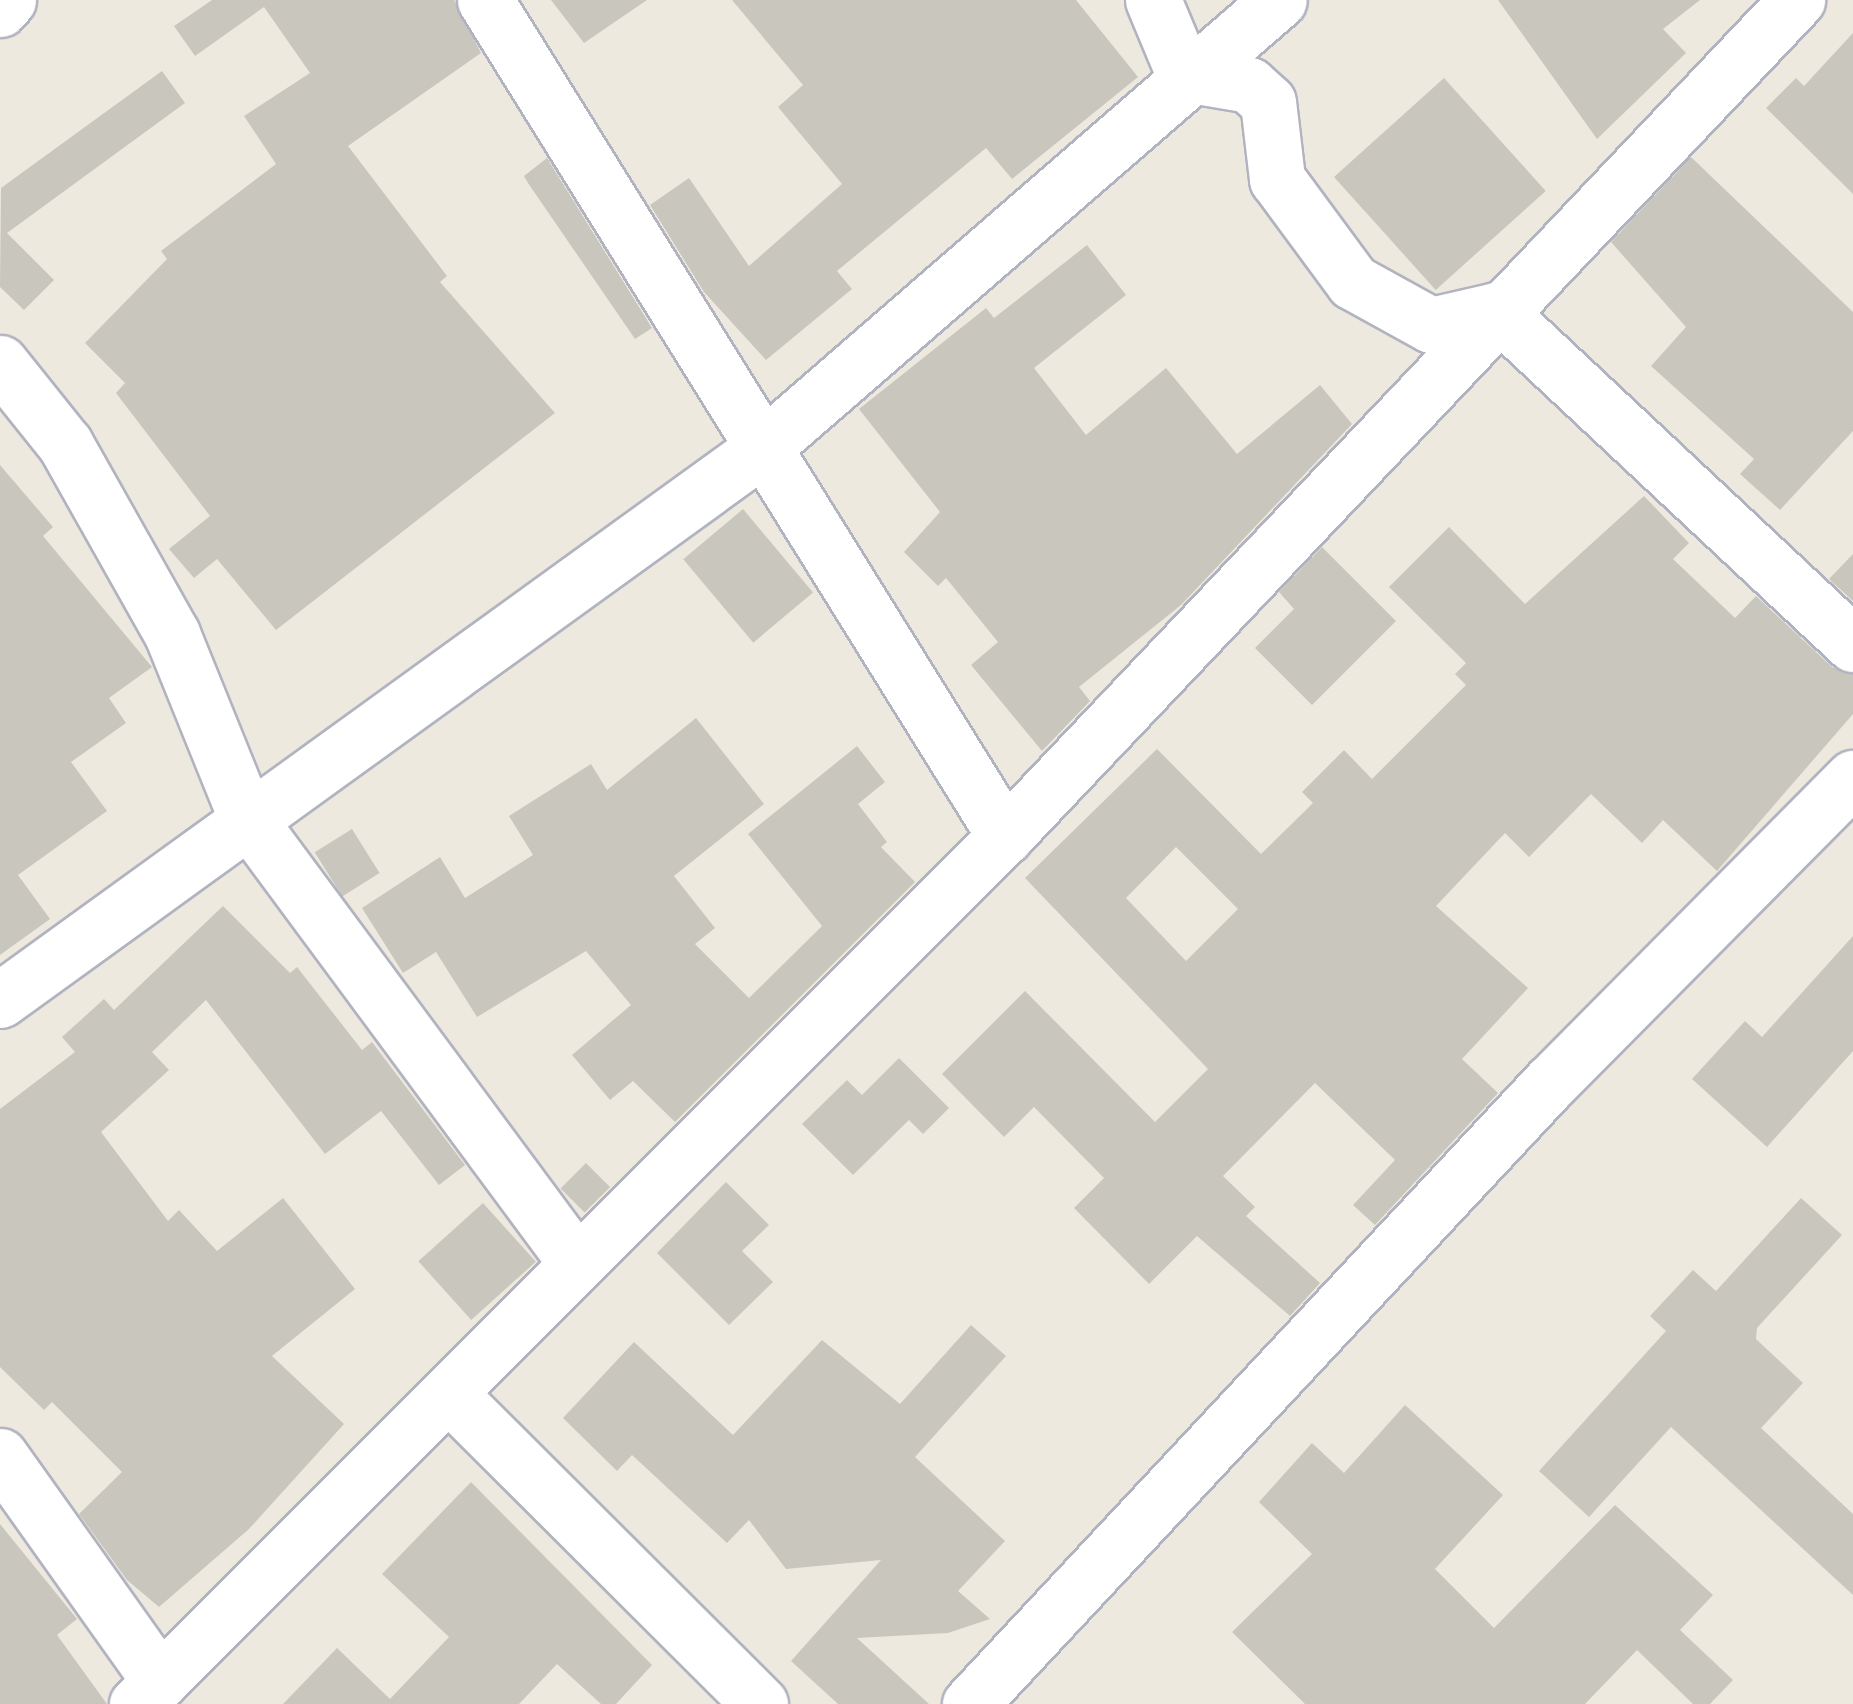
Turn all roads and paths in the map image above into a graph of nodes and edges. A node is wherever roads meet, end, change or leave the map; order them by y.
1 (8, 0) edge
2 (485, 0) edge
3 (1152, 0) edge
4 (1278, 0) edge
5 (1797, 0) edge
6 (0, 8) edge
7 (1184, 74) junction
8 (1496, 310) junction
9 (0, 363) edge
10 (759, 452) junction
11 (1853, 644) edge
12 (1853, 778) edge
13 (245, 815) junction
14 (1004, 836) junction
15 (0, 1000) edge
16 (575, 1262) junction
17 (449, 1394) junction
18 (0, 1456) edge
19 (148, 1693) edge
20 (760, 1704) edge
21 (970, 1704) edge

1 - 6 street
2 - 10 street
3 - 7 street
4 - 7 street
5 - 8 street
7 - 8 street
7 - 10 street
8 - 11 street
8 - 14 street
9 - 13 street
10 - 13 street
10 - 14 street
12 - 21 street
13 - 15 street
13 - 16 street
14 - 16 street
16 - 17 street
17 - 19 street
17 - 20 street
18 - 19 street

